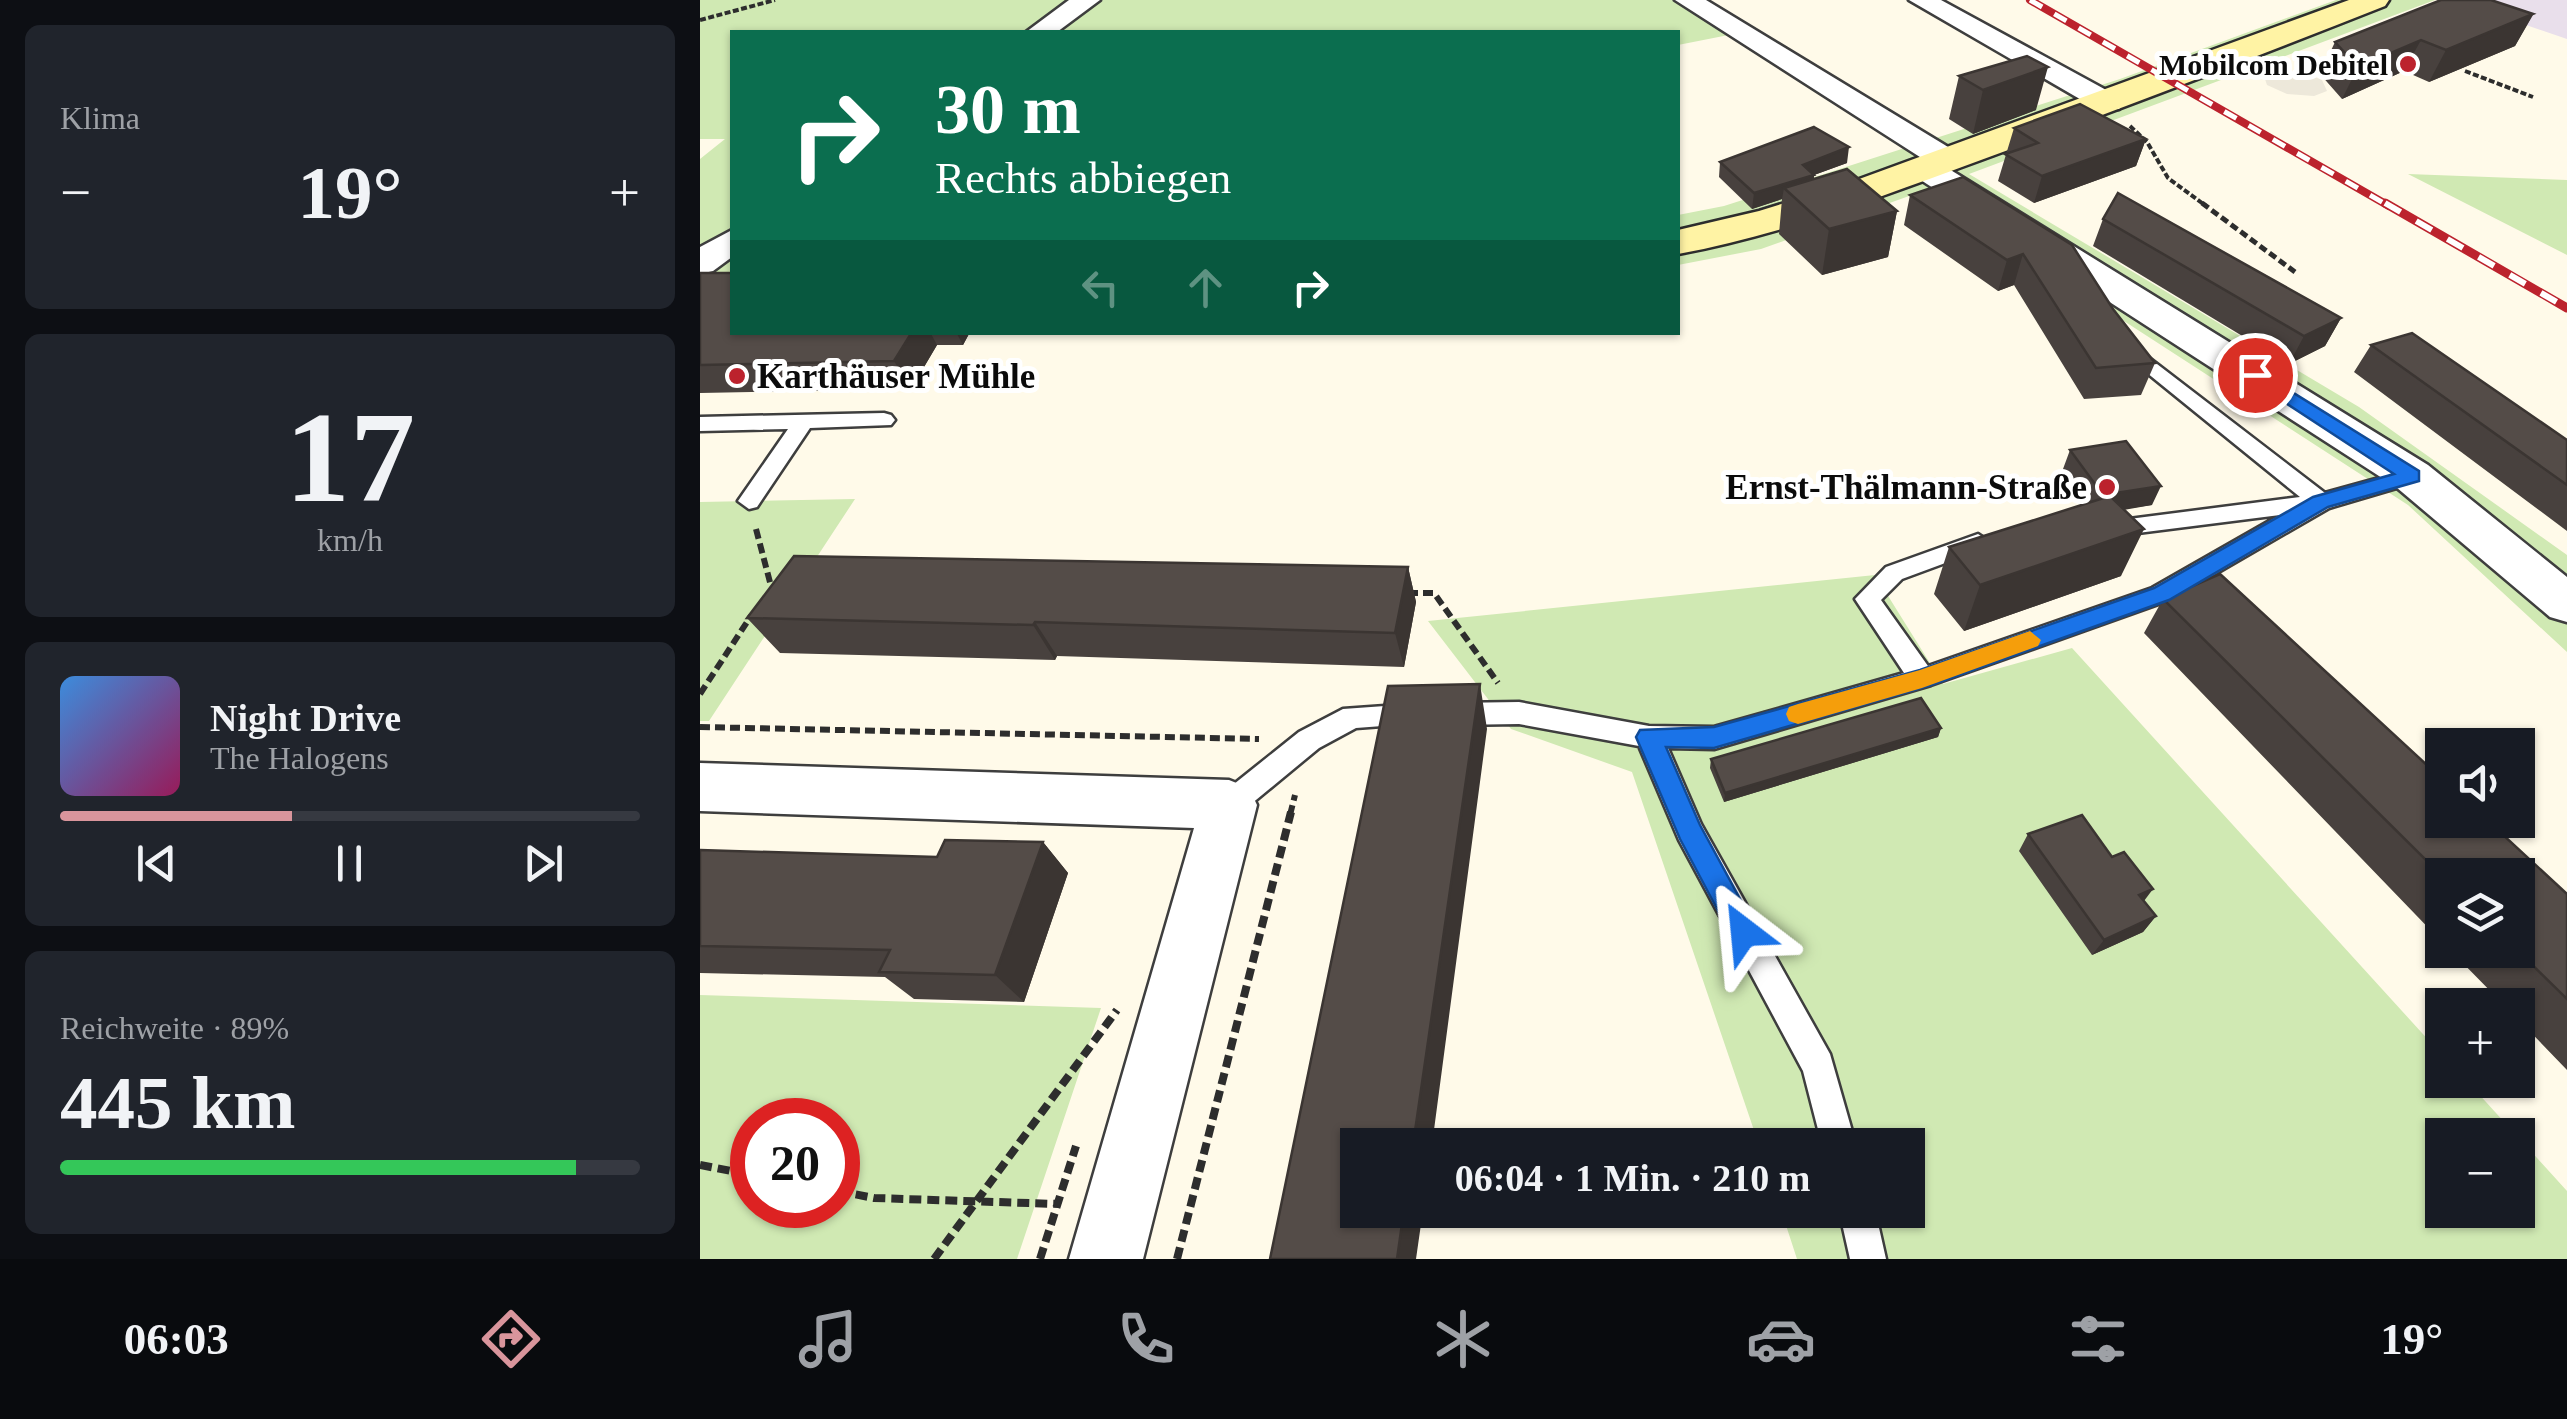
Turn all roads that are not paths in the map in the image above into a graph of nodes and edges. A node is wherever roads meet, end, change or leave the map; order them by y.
1 (1087, 0) edge
2 (1688, 0) edge
3 (1922, 0) edge
4 (2376, 0) edge
5 (1043, 30) edge
6 (2108, 103) junction
7 (1936, 164) junction
8 (730, 242) edge
9 (1680, 242) edge
10 (700, 263) edge
11 (730, 282) edge
12 (700, 284) edge
13 (2111, 334) edge
14 (884, 420) dead end
15 (804, 422) junction
16 (704, 428) edge
17 (2412, 476) junction
18 (749, 502) road end
19 (2321, 502) junction
20 (2004, 532) edge
21 (2081, 532) edge
22 (2567, 604) edge
23 (1922, 678) junction
24 (1649, 737) junction
25 (700, 787) edge
26 (1229, 805) junction
27 (1835, 1128) edge
28 (1862, 1228) edge
29 (1106, 1259) edge
30 (1868, 1259) edge

1 - 5 street
2 - 7 street
3 - 6 street
4 - 6 main road
6 - 7 main road
7 - 9 main road
7 - 17 street
8 - 10 street
11 - 12 main road
13 - 19 lane
14 - 15 lane
15 - 16 lane
15 - 18 lane
17 - 19 lane
17 - 22 street
19 - 21 lane
19 - 23 lane
20 - 23 lane
23 - 24 lane
24 - 26 lane
24 - 27 lane
25 - 26 street
26 - 29 street
28 - 30 lane

